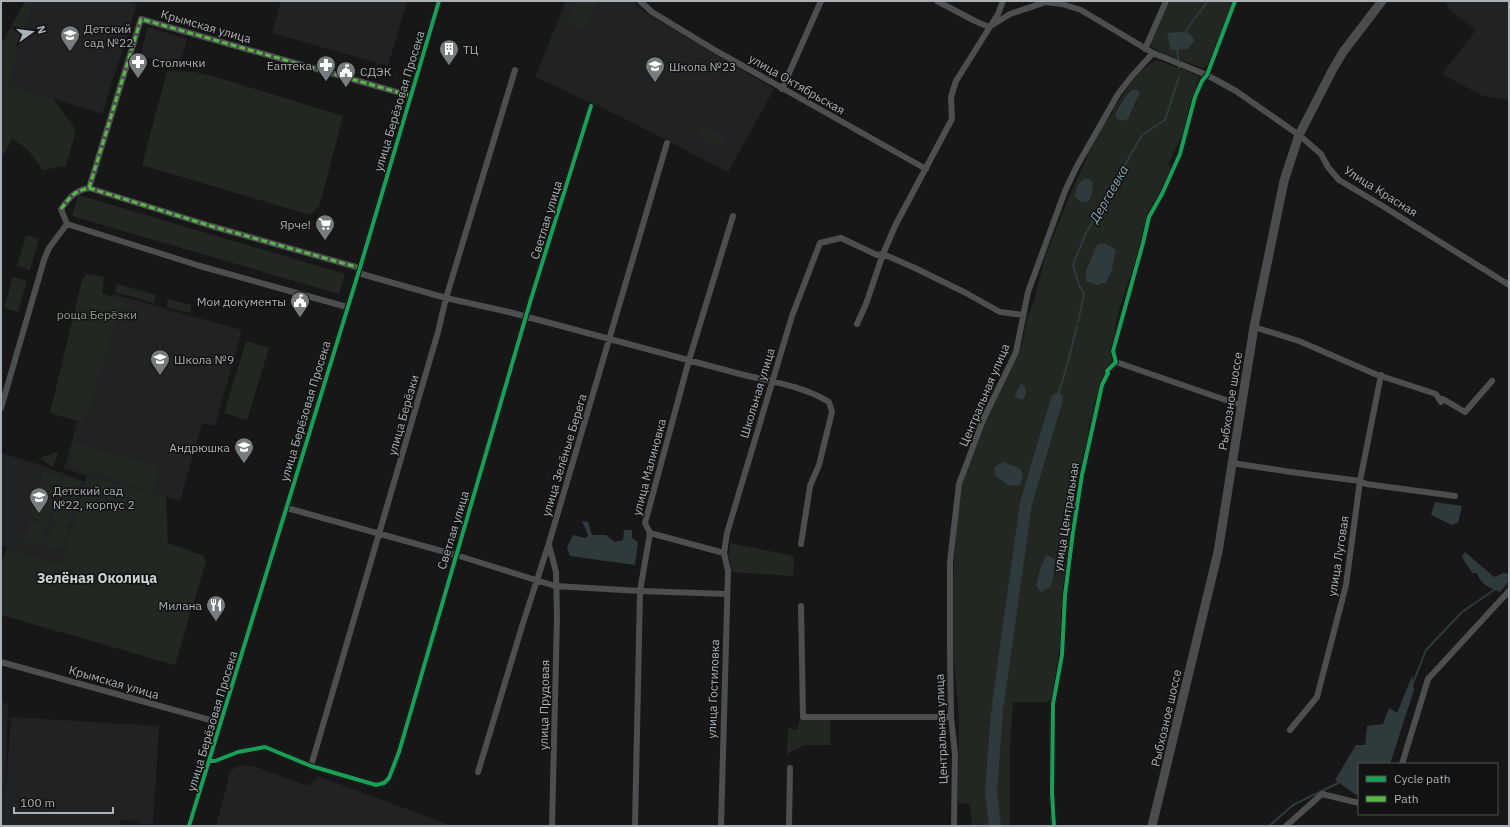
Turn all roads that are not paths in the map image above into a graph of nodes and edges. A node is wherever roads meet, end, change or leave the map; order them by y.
1 (439, 1) edge
2 (640, 1) edge
3 (821, 1) edge
4 (937, 1) edge
5 (1003, 1) edge
6 (1166, 1) edge
7 (1235, 1) edge
8 (1382, 1) edge
9 (1045, 2) edge
10 (989, 27) junction
11 (1145, 49) junction
12 (1153, 53) junction
13 (515, 70) dead end
14 (1207, 75) junction
15 (782, 89) junction
16 (411, 96) junction
17 (591, 106) dead end
18 (1299, 135) junction
19 (668, 143) dead end
20 (926, 169) junction
21 (89, 188) junction
22 (733, 216) dead end
23 (67, 224) junction
24 (883, 254) junction
25 (359, 271) junction
26 (1509, 285) edge
27 (446, 298) junction
28 (348, 307) junction
29 (1023, 315) junction
30 (527, 318) junction
31 (857, 324) dead end
32 (1254, 327) junction
33 (610, 339) junction
34 (689, 360) junction
35 (1116, 362) junction
36 (1381, 375) junction
37 (1492, 380) dead end
38 (772, 382) junction
39 (1240, 405) junction
40 (1, 408) edge
41 (1232, 463) junction
42 (1360, 481) junction
43 (1455, 496) dead end
44 (286, 508) junction
45 (650, 533) junction
46 (379, 534) junction
47 (549, 543) junction
48 (801, 544) dead end
49 (724, 553) junction
50 (456, 555) junction
51 (538, 580) junction
52 (555, 586) junction
53 (640, 591) junction
54 (1509, 592) edge
55 (727, 594) junction
56 (801, 606) dead end
57 (1, 662) edge
58 (951, 717) junction
59 (221, 723) junction
60 (1290, 730) dead end
61 (210, 761) junction
62 (1402, 763) edge
63 (311, 766) junction
64 (790, 768) dead end
65 (478, 772) dead end
66 (1358, 803) edge
67 (189, 826) edge
68 (552, 826) edge
69 (635, 826) edge
70 (720, 826) edge
71 (789, 826) edge
72 (954, 826) edge
73 (1054, 826) edge
74 (1152, 826) edge
75 (1286, 826) edge

1 - 16 street, улица Берёзовая Просека
2 - 15 street, улица Октябрьская
3 - 15 street
4 - 10 street
5 - 10 street
6 - 11 street
7 - 14 street
8 - 18 main road, Рыбхозное шоссе
9 - 10 street
9 - 11 street, Улица Красная
10 - 20 street
11 - 12 street, Улица Красная
12 - 14 street, Улица Красная
12 - 29 street, Центральная улица
13 - 27 street, улица Берёзки
14 - 18 street, Улица Красная
14 - 35 street
15 - 20 street, улица Октябрьская
16 - 21 street, Крымская улица
16 - 25 street, улица Берёзовая Просека
17 - 30 street, Светлая улица
18 - 26 street, Улица Красная
18 - 32 main road, Рыбхозное шоссе
19 - 33 street, улица Зелёные Берега
20 - 24 street
21 - 23 street
21 - 25 street
22 - 34 street, улица Малиновка
23 - 28 street
23 - 40 street
24 - 29 street
24 - 31 street
24 - 38 street, Школьная улица
25 - 27 street
25 - 28 street, улица Берёзовая Просека
27 - 30 street
27 - 46 street, улица Берёзки
28 - 44 street, улица Берёзовая Просека
29 - 58 street, Центральная улица
30 - 33 street
30 - 50 street, Светлая улица
32 - 36 street
32 - 39 main road, Рыбхозное шоссе
33 - 34 street
33 - 47 street, улица Зелёные Берега
34 - 38 street
34 - 45 street, улица Малиновка
35 - 39 street
35 - 73 street, улица Центральная
36 - 37 street
36 - 42 street, улица Луговая
38 - 48 street
38 - 49 street, Школьная улица
39 - 41 main road, Рыбхозное шоссе
41 - 42 street
41 - 74 main road, Рыбхозное шоссе
42 - 43 street
42 - 60 street, улица Луговая
44 - 46 street
44 - 59 street, улица Берёзовая Просека
45 - 49 street
45 - 53 street, улица Малиновка
46 - 50 street
46 - 63 street, улица Берёзки
47 - 51 street, улица Зелёные Берега
47 - 52 street, улица Прудовая
49 - 55 street, улица Гостиловка
50 - 51 street
50 - 63 street, Светлая улица
51 - 52 street
51 - 65 street, улица Зелёные Берега
52 - 53 street
52 - 68 street, улица Прудовая
53 - 55 street
53 - 69 street, улица Малиновка
54 - 62 street
55 - 70 street, улица Гостиловка
56 - 58 street
57 - 59 street, Крымская улица
58 - 72 street, Центральная улица
59 - 61 street, улица Берёзовая Просека
61 - 63 street, Светлая улица
61 - 67 street, улица Берёзовая Просека
64 - 71 street
66 - 75 street

